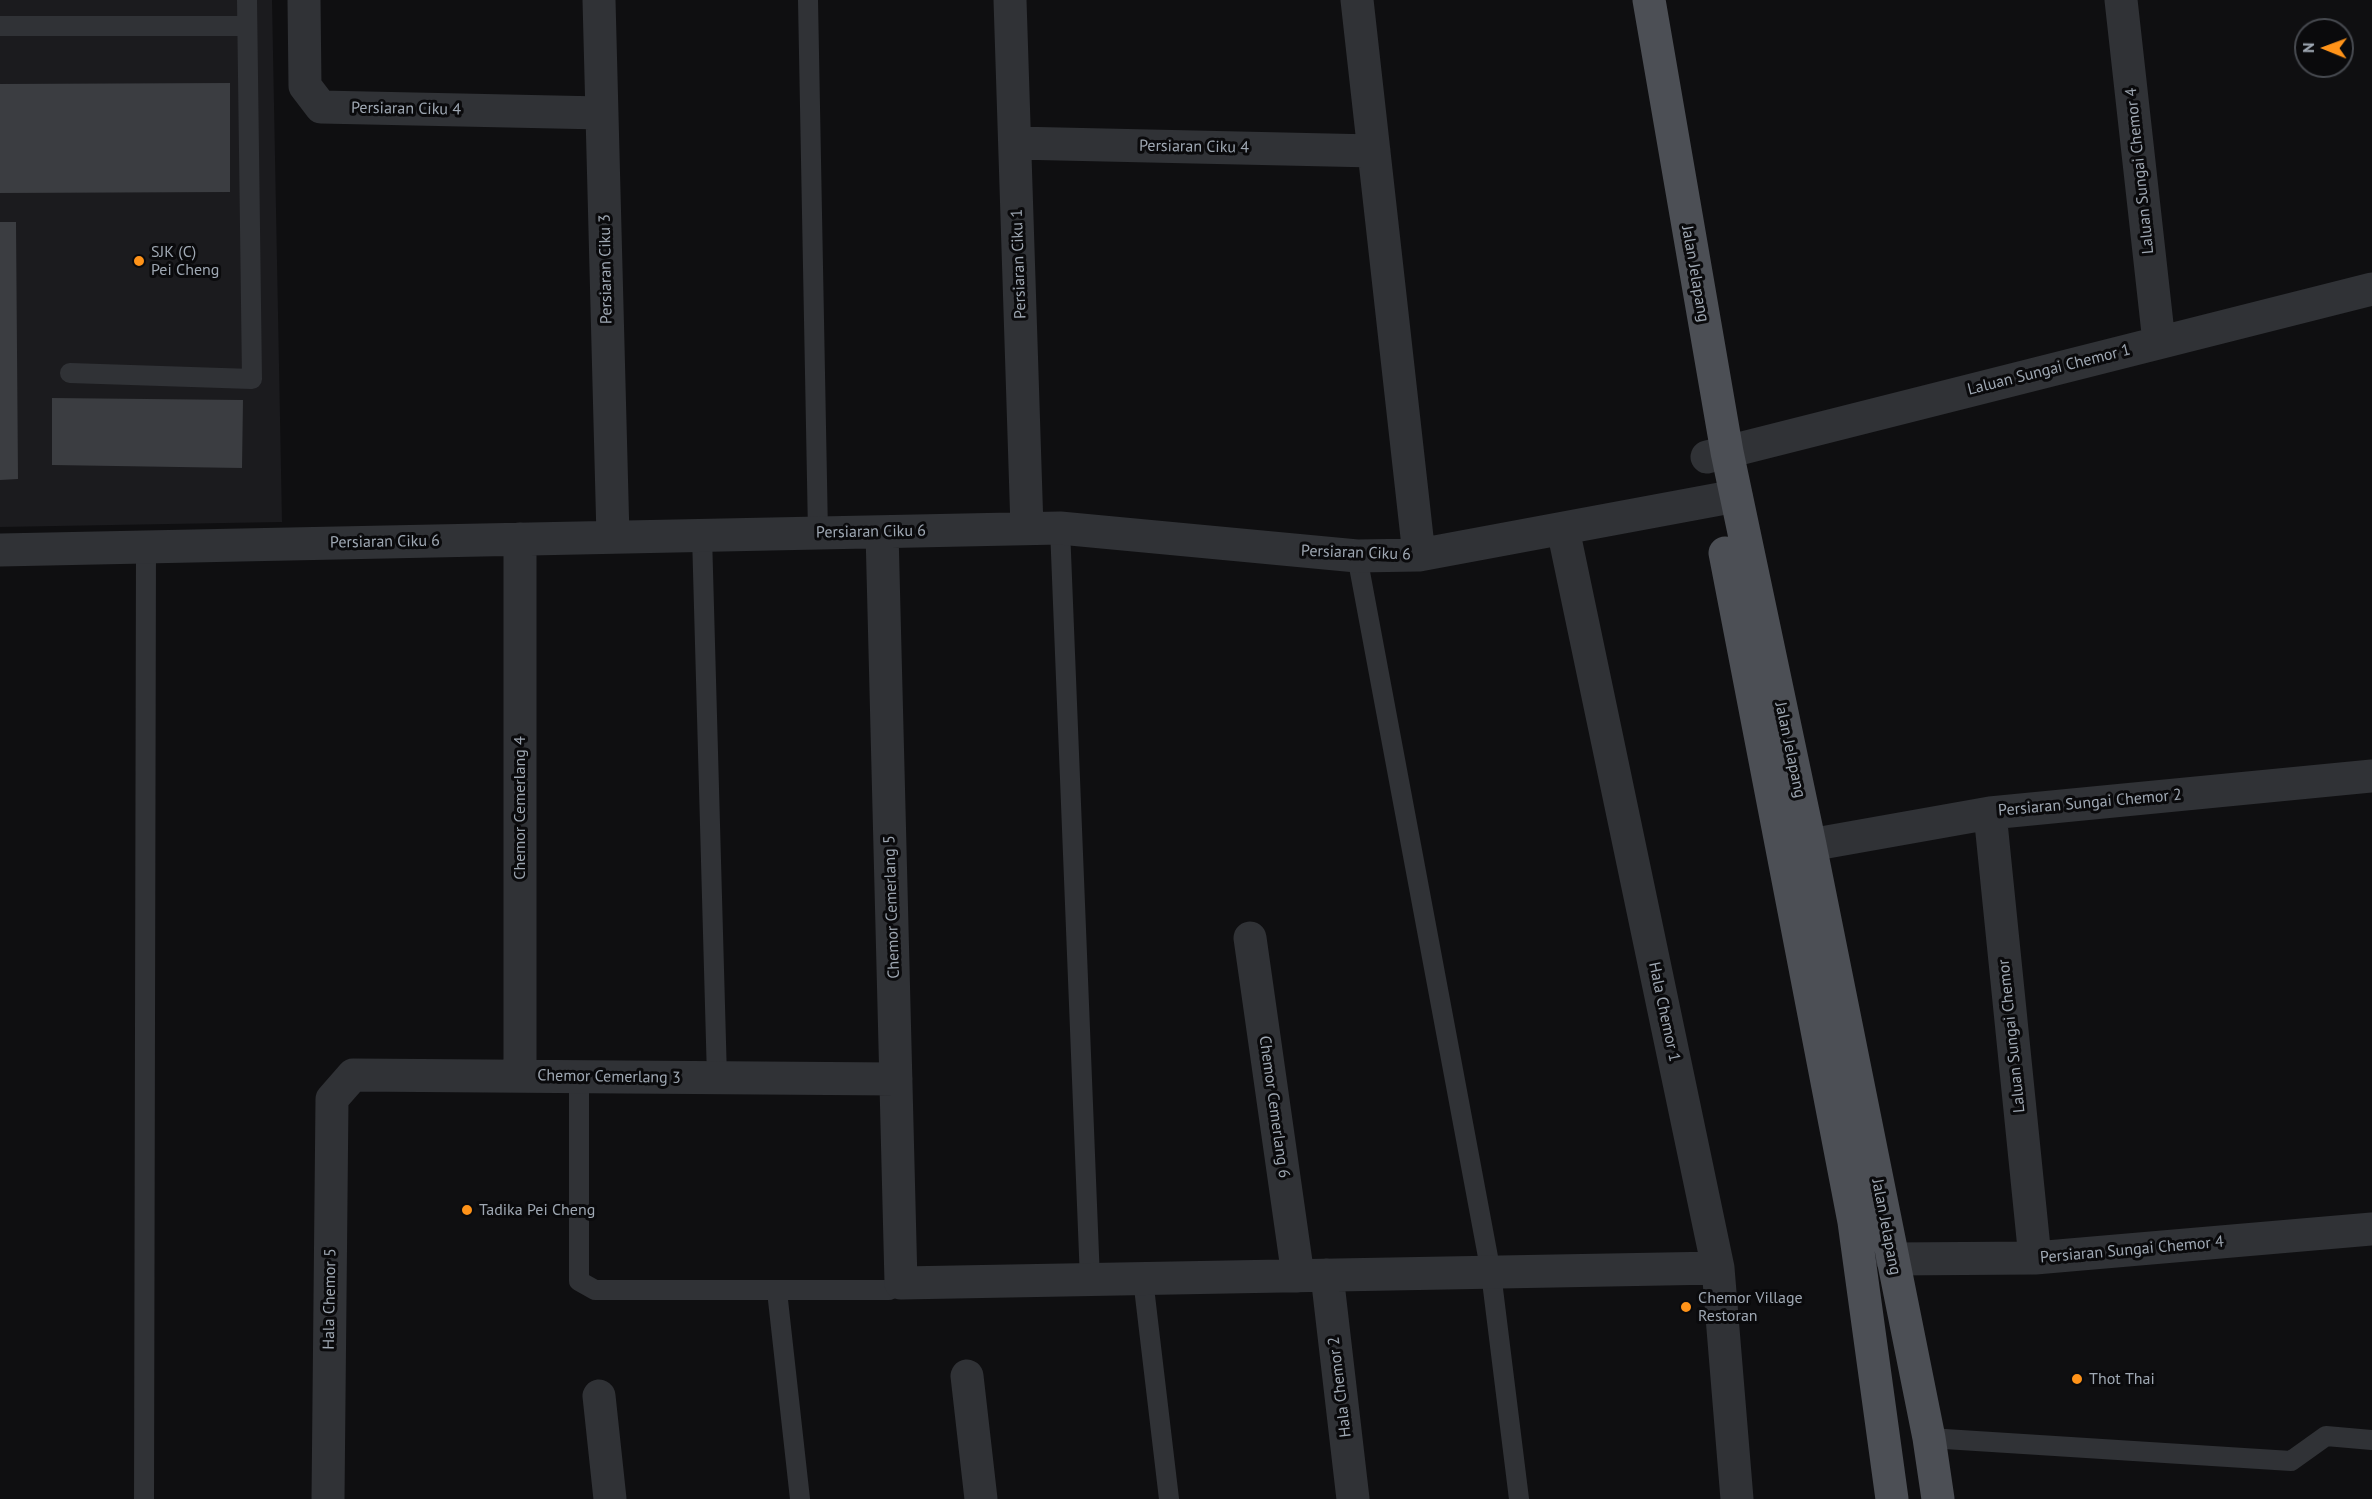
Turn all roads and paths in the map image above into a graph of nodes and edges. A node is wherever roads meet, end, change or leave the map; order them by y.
1 (247, 0) edge
2 (304, 0) edge
3 (599, 0) edge
4 (808, 0) edge
5 (1010, 0) edge
6 (1357, 0) edge
7 (1628, 0) edge
8 (1649, 0) edge
9 (2121, 0) edge
10 (0, 26) edge
11 (247, 26) junction
12 (602, 113) junction
13 (1015, 143) junction
14 (1374, 151) junction
15 (2372, 289) edge
16 (2159, 342) junction
17 (70, 373) dead end
18 (1717, 454) junction
19 (1725, 498) junction
20 (1028, 528) junction
21 (1060, 528) junction
22 (1563, 529) junction
23 (882, 532) junction
24 (818, 533) junction
25 (702, 535) junction
26 (613, 537) junction
27 (520, 539) junction
28 (146, 547) junction
29 (0, 550) edge
30 (1419, 555) junction
31 (1358, 556) junction
32 (2372, 776) edge
33 (1990, 813) junction
34 (1810, 845) junction
35 (1250, 938) dead end
36 (520, 1076) junction
37 (579, 1077) junction
38 (717, 1078) junction
39 (896, 1080) junction
40 (332, 1099) joint
41 (2372, 1229) edge
42 (2035, 1258) junction
43 (1892, 1259) junction
44 (1718, 1268) junction
45 (1491, 1273) junction
46 (1313, 1276) junction
47 (1143, 1279) junction
48 (1090, 1280) junction
49 (901, 1283) junction
50 (777, 1291) junction
51 (967, 1376) dead end
52 (600, 1396) dead end
53 (1929, 1438) junction
54 (2372, 1440) edge
55 (144, 1499) edge
56 (328, 1499) edge
57 (610, 1499) edge
58 (800, 1499) edge
59 (981, 1499) edge
60 (1169, 1499) edge
61 (1353, 1499) edge
62 (1519, 1499) edge
63 (1737, 1499) edge
64 (1892, 1499) edge
65 (1938, 1499) edge

1 - 11 lane
2 - 12 street, Persiaran Ciku 4
3 - 12 street, Persiaran Ciku 3
4 - 24 lane
5 - 13 street, Persiaran Ciku 1
6 - 14 street
7 - 18 main road, Jalan Jelapang
8 - 18 main road, Jalan Jelapang
9 - 16 street, Laluan Sungai Chemor 4
10 - 11 lane
11 - 17 lane
12 - 26 street, Persiaran Ciku 3
13 - 14 street, Persiaran Ciku 4
13 - 20 street, Persiaran Ciku 1
14 - 30 street
15 - 16 street, Laluan Sungai Chemor 1
16 - 18 street, Laluan Sungai Chemor 1
18 - 19 main road, Jalan Jelapang
19 - 22 street, Persiaran Ciku 6
19 - 34 main road, Jalan Jelapang
19 - 64 main road, Jalan Jelapang
20 - 21 street, Persiaran Ciku 6
20 - 23 street, Persiaran Ciku 6
21 - 31 street, Persiaran Ciku 6
21 - 48 lane
22 - 30 street, Persiaran Ciku 6
22 - 44 street, Hala Chemor 1
23 - 24 street, Persiaran Ciku 6
23 - 39 street, Chemor Cemerlang 5
24 - 25 street, Persiaran Ciku 6
25 - 26 street, Persiaran Ciku 6
25 - 38 lane
26 - 27 street, Persiaran Ciku 6
27 - 28 street, Persiaran Ciku 6
27 - 36 street, Chemor Cemerlang 4
28 - 29 street, Persiaran Ciku 6
28 - 55 lane
30 - 31 street, Persiaran Ciku 6
31 - 45 lane
32 - 33 street, Persiaran Sungai Chemor 2
33 - 34 street, Persiaran Sungai Chemor 2
33 - 42 street, Laluan Sungai Chemor
34 - 43 main road, Jalan Jelapang
35 - 46 street, Chemor Cemerlang 6
36 - 37 street, Chemor Cemerlang 3
36 - 40 street, Chemor Cemerlang 3
37 - 38 street, Chemor Cemerlang 3
37 - 50 lane
38 - 39 street, Chemor Cemerlang 3
39 - 49 street, Chemor Cemerlang 5
40 - 56 street, Hala Chemor 5
41 - 42 street, Persiaran Sungai Chemor 4
42 - 43 street, Persiaran Sungai Chemor 4
43 - 53 main road, Jalan Jelapang
44 - 45 street
44 - 63 street, Hala Chemor 1
45 - 46 street
45 - 62 lane
46 - 47 street
46 - 61 street, Hala Chemor 2
47 - 48 street
47 - 60 lane
48 - 49 street
49 - 50 lane
50 - 58 lane
51 - 59 street
52 - 57 street
53 - 54 lane
53 - 65 main road, Jalan Jelapang

